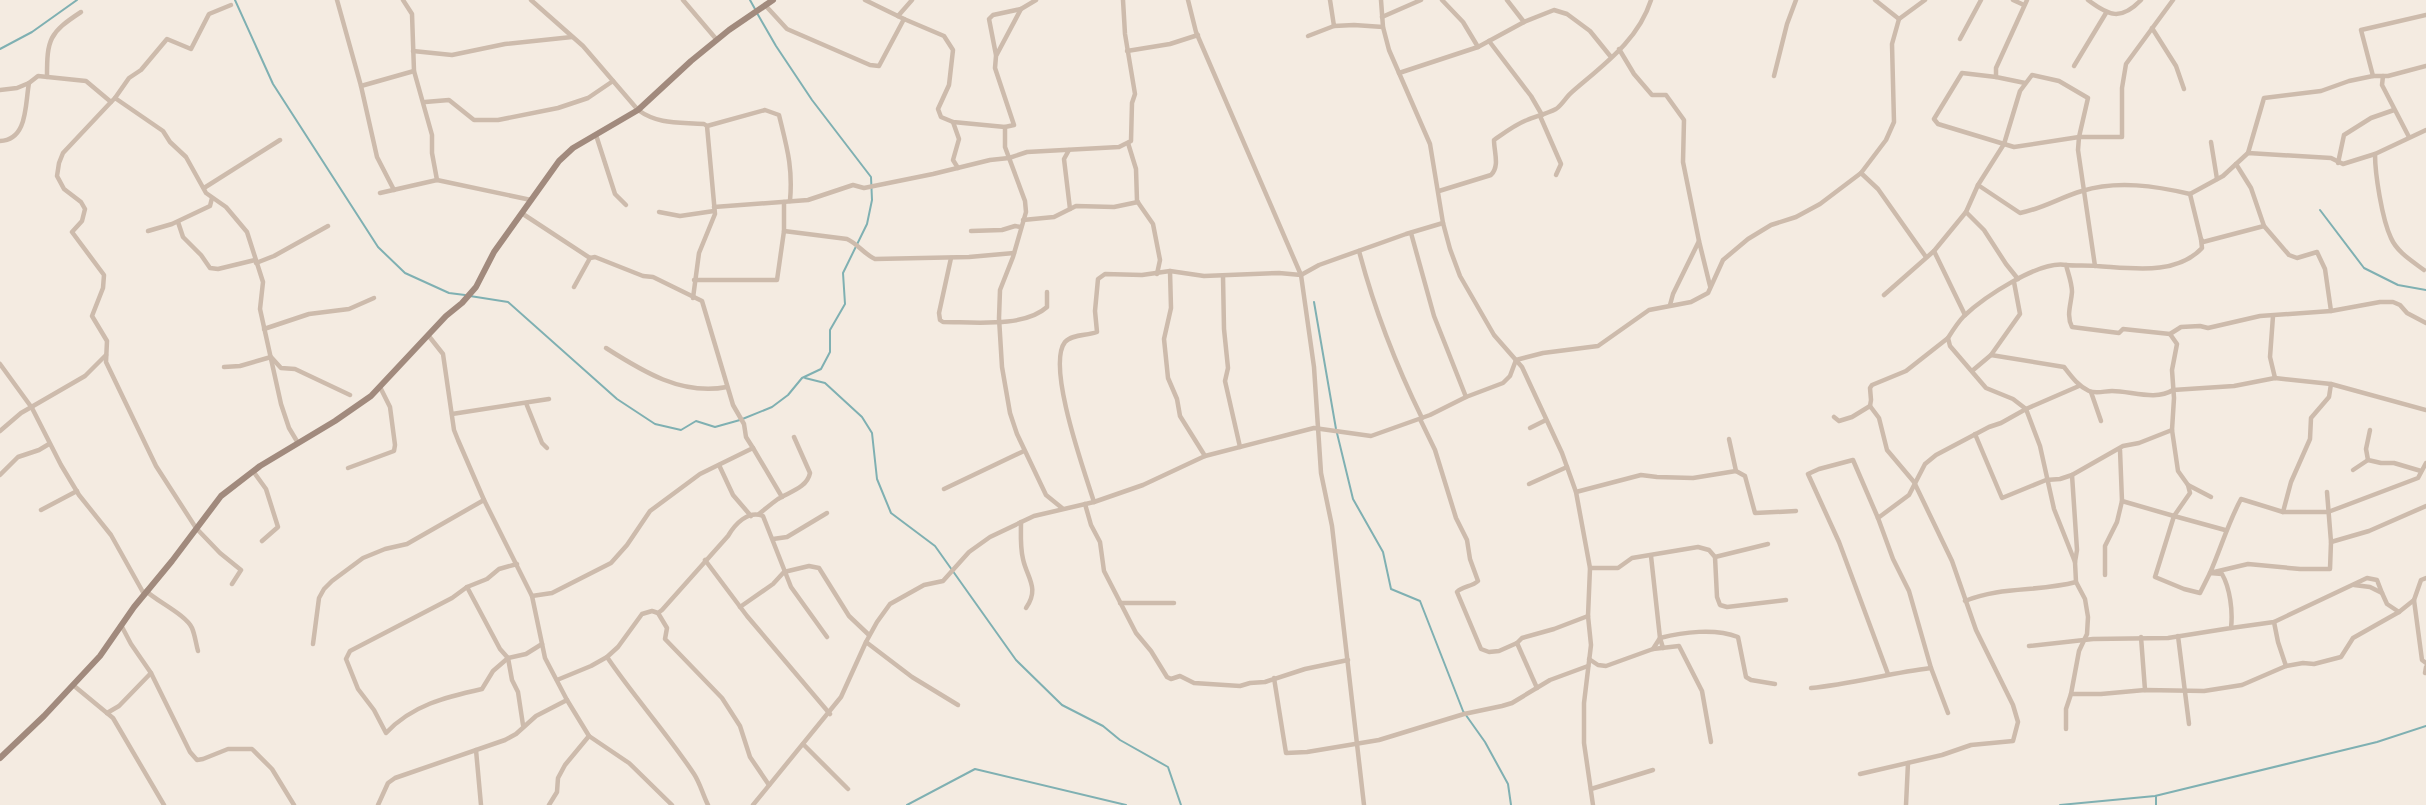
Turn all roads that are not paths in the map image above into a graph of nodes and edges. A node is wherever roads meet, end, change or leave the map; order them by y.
1 (337, 0) edge
2 (403, 0) edge
3 (531, 0) edge
4 (682, 0) edge
5 (773, 0) edge
6 (865, 0) edge
7 (912, 0) edge
8 (1036, 0) edge
9 (1123, 0) edge
10 (1188, 0) edge
11 (1330, 0) edge
12 (1381, 0) edge
13 (1421, 0) edge
14 (1442, 0) edge
15 (1507, 0) edge
16 (1651, 0) edge
17 (1796, 0) edge
18 (1875, 0) edge
19 (1925, 0) edge
20 (1981, 0) edge
21 (2013, 0) edge
22 (2027, 0) edge
23 (2088, 0) edge
24 (2141, 0) edge
25 (2173, 0) edge
26 (231, 4) dead end
27 (2024, 5) junction
28 (763, 6) junction
29 (1020, 9) junction
30 (81, 12) dead end
31 (2106, 13) junction
32 (2426, 15) edge
33 (898, 16) junction
34 (1382, 16) junction
35 (904, 18) junction
36 (1899, 19) junction
37 (1524, 22) junction
38 (1334, 26) junction
39 (1383, 27) junction
40 (2152, 28) junction
41 (1198, 35) junction
42 (1308, 36) dead end
43 (572, 37) junction
44 (1960, 38) dead end
45 (717, 40) junction
46 (1489, 41) junction
47 (1478, 46) junction
48 (1619, 49) junction
49 (413, 51) junction
50 (1127, 51) junction
51 (996, 56) junction
52 (1611, 57) junction
53 (2074, 66) dead end
54 (2426, 66) edge
55 (414, 71) junction
56 (1399, 73) junction
57 (1774, 76) dead end
58 (2373, 76) junction
59 (2383, 76) junction
60 (47, 77) junction
61 (1996, 78) junction
62 (613, 81) junction
63 (30, 83) junction
64 (2026, 83) junction
65 (361, 86) junction
66 (2184, 89) dead end
67 (0, 90) edge
68 (115, 98) junction
69 (111, 102) junction
70 (425, 102) junction
71 (638, 110) junction
72 (2394, 110) junction
73 (1541, 116) junction
74 (953, 122) junction
75 (707, 126) junction
76 (1005, 127) junction
77 (2426, 130) edge
78 (596, 135) junction
79 (2079, 137) junction
80 (2409, 138) junction
81 (0, 140) edge
82 (280, 140) dead end
83 (2211, 142) dead end
84 (1128, 143) junction
85 (2004, 144) junction
86 (1069, 150) junction
87 (2248, 153) junction
88 (2375, 154) junction
89 (1009, 158) junction
90 (2338, 163) junction
91 (2236, 164) junction
92 (958, 168) junction
93 (1861, 173) junction
94 (1556, 175) dead end
95 (2218, 179) junction
96 (437, 180) junction
97 (1978, 185) junction
98 (204, 188) junction
99 (394, 190) junction
100 (2084, 190) junction
101 (1439, 191) junction
102 (380, 193) dead end
103 (2190, 194) junction
104 (212, 198) junction
105 (531, 200) junction
106 (790, 201) junction
107 (784, 202) junction
108 (1138, 202) junction
109 (626, 205) dead end
110 (714, 209) junction
111 (1070, 209) junction
112 (659, 212) dead end
113 (1966, 212) junction
114 (523, 214) junction
115 (1023, 220) junction
116 (178, 222) junction
117 (1444, 223) junction
118 (328, 226) dead end
119 (1021, 226) junction
120 (2264, 226) junction
121 (148, 231) dead end
122 (784, 231) junction
123 (971, 231) dead end
124 (1411, 232) junction
125 (2201, 239) junction
126 (1699, 241) junction
127 (1359, 251) junction
128 (1934, 251) junction
129 (1014, 253) junction
130 (1926, 257) junction
131 (590, 258) junction
132 (951, 258) junction
133 (256, 261) junction
134 (2066, 265) junction
135 (2095, 266) junction
136 (2424, 270) dead end
137 (1170, 271) junction
138 (1157, 274) junction
139 (1301, 275) junction
140 (1223, 276) junction
141 (694, 280) junction
142 (2016, 281) junction
143 (1710, 286) junction
144 (574, 287) dead end
145 (1047, 292) dead end
146 (1884, 295) dead end
147 (374, 298) dead end
148 (693, 298) junction
149 (1670, 305) junction
150 (2331, 311) junction
151 (1965, 315) junction
152 (2273, 316) junction
153 (999, 322) junction
154 (2426, 323) edge
155 (264, 328) junction
156 (2170, 334) junction
157 (428, 335) junction
158 (1948, 338) junction
159 (606, 348) dead end
160 (106, 355) junction
161 (1991, 355) junction
162 (270, 357) junction
163 (1516, 360) junction
164 (0, 364) edge
165 (224, 368) dead end
166 (1972, 371) junction
167 (2274, 378) junction
168 (2331, 384) junction
169 (2080, 386) junction
170 (380, 387) junction
171 (727, 387) junction
172 (2173, 390) junction
173 (2091, 392) junction
174 (350, 395) dead end
175 (1466, 397) junction
176 (549, 399) dead end
177 (526, 402) junction
178 (1870, 406) junction
179 (32, 408) junction
180 (2026, 409) junction
181 (2426, 410) edge
182 (452, 414) junction
183 (1834, 418) dead end
184 (1421, 419) junction
185 (1546, 420) junction
186 (2101, 421) dead end
187 (1318, 428) junction
188 (1530, 428) dead end
189 (2172, 430) junction
190 (2370, 430) dead end
191 (0, 431) edge
192 (1975, 434) junction
193 (794, 437) dead end
194 (1729, 439) dead end
195 (298, 443) junction
196 (49, 444) junction
197 (1240, 447) junction
198 (547, 448) dead end
199 (753, 448) junction
200 (2120, 450) junction
201 (1024, 451) junction
202 (1205, 456) junction
203 (2368, 460) junction
204 (2426, 463) edge
205 (719, 465) junction
206 (1567, 467) junction
207 (348, 468) dead end
208 (253, 470) junction
209 (2353, 470) dead end
210 (2421, 470) junction
211 (1736, 471) junction
212 (0, 475) edge
213 (2072, 475) junction
214 (2046, 480) junction
215 (1914, 482) junction
216 (1529, 484) dead end
217 (2188, 486) junction
218 (944, 489) dead end
219 (77, 491) junction
220 (1576, 492) junction
221 (2326, 492) dead end
222 (782, 497) junction
223 (2211, 497) dead end
224 (484, 500) junction
225 (2122, 501) junction
226 (1094, 502) junction
227 (1086, 504) junction
228 (2426, 506) edge
229 (1063, 508) junction
230 (41, 510) dead end
231 (1796, 512) dead end
232 (2283, 512) junction
233 (2328, 512) junction
234 (827, 513) dead end
235 (759, 514) junction
236 (751, 516) junction
237 (2174, 516) junction
238 (1878, 518) junction
239 (1021, 522) junction
240 (196, 528) junction
241 (2225, 530) junction
242 (773, 539) junction
243 (262, 541) dead end
244 (2331, 542) junction
245 (1768, 544) dead end
246 (1651, 556) junction
247 (1715, 557) junction
248 (706, 560) junction
249 (2075, 562) junction
250 (517, 564) junction
251 (1590, 568) junction
252 (784, 572) junction
253 (2210, 573) junction
254 (2105, 575) dead end
255 (2426, 578) edge
256 (2076, 582) junction
257 (232, 584) dead end
258 (2353, 585) junction
259 (467, 587) junction
260 (2382, 592) junction
261 (145, 593) junction
262 (532, 596) junction
263 (1786, 600) dead end
264 (2414, 600) junction
265 (1965, 601) junction
266 (1120, 603) junction
267 (1174, 603) dead end
268 (740, 607) junction
269 (1026, 608) dead end
270 (2399, 612) junction
271 (658, 613) junction
272 (1588, 616) junction
273 (2274, 622) junction
274 (121, 625) junction
275 (2231, 628) junction
276 (869, 635) junction
277 (2178, 636) junction
278 (827, 637) dead end
279 (2141, 637) junction
280 (1660, 638) junction
281 (2084, 640) junction
282 (866, 642) junction
283 (1518, 643) junction
284 (313, 644) dead end
285 (542, 644) junction
286 (2029, 646) dead end
287 (1663, 648) junction
288 (1653, 649) junction
289 (198, 651) dead end
290 (607, 657) junction
291 (508, 658) junction
292 (1589, 659) junction
293 (1348, 660) junction
294 (2426, 665) edge
295 (1588, 666) junction
296 (2286, 666) junction
297 (1931, 668) junction
298 (151, 673) junction
299 (2425, 673) edge
300 (1888, 674) junction
301 (1274, 678) junction
302 (557, 680) junction
303 (1775, 684) dead end
304 (73, 685) junction
305 (1536, 688) junction
306 (1811, 688) dead end
307 (2145, 690) junction
308 (2185, 690) junction
309 (2071, 694) junction
310 (567, 700) junction
311 (958, 705) dead end
312 (107, 713) junction
313 (1948, 713) dead end
314 (830, 714) junction
315 (2189, 724) dead end
316 (523, 726) junction
317 (2066, 729) dead end
318 (589, 736) junction
319 (1711, 742) dead end
320 (1358, 743) junction
321 (803, 744) junction
322 (476, 750) junction
323 (0, 758) edge
324 (1908, 763) junction
325 (1653, 770) dead end
326 (1860, 774) dead end
327 (769, 785) junction
328 (848, 788) dead end
329 (1591, 789) junction
330 (164, 805) edge
331 (294, 805) edge
332 (378, 805) edge
333 (482, 805) edge
334 (549, 805) edge
335 (672, 805) edge
336 (708, 805) edge
337 (753, 805) edge
338 (1364, 805) edge
339 (1593, 805) edge
340 (1906, 805) edge

1 - 65 street
2 - 49 street
3 - 43 street
4 - 45 street
5 - 28 street
6 - 33 street
7 - 33 street
8 - 29 street
9 - 50 street
10 - 41 street
11 - 38 street
12 - 34 street
13 - 34 street
14 - 47 street
15 - 37 street
16 - 48 street
17 - 57 street
18 - 36 street
19 - 36 street
20 - 44 street
21 - 27 street
22 - 27 street
23 - 31 street
24 - 31 street
25 - 40 street
26 - 68 street
27 - 61 street
28 - 35 street
28 - 45 street
29 - 51 street
29 - 51 street
30 - 60 street
31 - 53 street
32 - 58 street
33 - 35 street
34 - 39 street
35 - 74 street
36 - 93 street
37 - 46 street
37 - 52 street
38 - 39 street
38 - 42 street
39 - 56 street
40 - 66 street
40 - 79 street
41 - 50 street
41 - 139 street
43 - 49 street
43 - 62 street
45 - 71 street
46 - 47 street
46 - 73 street
47 - 56 street
48 - 52 street
48 - 126 street
49 - 55 street
50 - 84 street
51 - 76 street
52 - 73 street
54 - 59 street
55 - 65 street
55 - 70 street
56 - 101 street
58 - 59 street
58 - 87 street
59 - 72 street
60 - 63 street
60 - 69 street
61 - 64 street
61 - 85 street
62 - 70 street
62 - 71 street
63 - 67 street
63 - 81 street
64 - 79 street
64 - 85 street
65 - 99 street
68 - 69 street
68 - 98 street
69 - 160 street
70 - 96 street
71 - 75 street
71 - 78 street
72 - 80 street
72 - 90 street
73 - 94 street
73 - 101 street
74 - 76 street
74 - 92 street
75 - 106 street
75 - 110 street
76 - 89 street
77 - 80 street
78 - 105 street
78 - 109 street
79 - 85 street
79 - 100 street
80 - 88 street
82 - 98 street
83 - 95 street
84 - 86 street
84 - 108 street
85 - 97 street
86 - 89 street
86 - 111 street
87 - 90 street
87 - 91 street
88 - 90 street
88 - 136 street
89 - 92 street
89 - 115 street
91 - 95 street
91 - 120 street
92 - 106 street
93 - 130 street
93 - 143 street
95 - 103 street
96 - 99 street
96 - 105 street
97 - 100 street
97 - 113 street
98 - 104 street
99 - 102 street
100 - 103 street
100 - 135 street
101 - 117 street
103 - 125 street
104 - 116 street
104 - 133 street
105 - 114 street
106 - 107 street
107 - 110 street
107 - 122 street
108 - 111 street
108 - 138 street
110 - 112 street
110 - 141 street
111 - 115 street
113 - 128 street
113 - 142 street
114 - 131 street
114 - 157 street
115 - 119 street
116 - 121 street
116 - 133 street
117 - 124 street
117 - 163 street
118 - 133 street
119 - 123 street
119 - 129 street
120 - 125 street
120 - 150 street
122 - 132 street
122 - 141 street
124 - 127 street
124 - 175 street
125 - 135 street
126 - 143 street
126 - 149 street
127 - 139 street
127 - 184 street
128 - 130 street
128 - 151 street
129 - 132 street
129 - 153 street
130 - 146 street
131 - 144 street
131 - 148 street
132 - 153 street
133 - 155 street
134 - 135 street
134 - 142 street
134 - 156 street
137 - 138 street
137 - 140 street
137 - 202 street
138 - 226 street
139 - 140 street
139 - 187 street
140 - 197 street
141 - 148 street
142 - 151 street
142 - 161 street
143 - 149 street
145 - 153 street
147 - 155 street
148 - 171 street
149 - 163 street
150 - 152 street
150 - 154 street
151 - 158 street
152 - 156 street
152 - 167 street
153 - 201 street
155 - 162 street
156 - 172 street
157 - 170 street
157 - 182 street
158 - 166 street
158 - 178 street
159 - 171 street
160 - 179 street
160 - 240 street
161 - 166 street
161 - 169 street
162 - 165 street
162 - 174 street
162 - 195 street
163 - 175 street
163 - 185 street
164 - 179 street
166 - 180 street
167 - 168 street
167 - 172 street
168 - 181 street
168 - 232 street
169 - 173 street
169 - 180 street
170 - 195 street
170 - 207 street
171 - 199 street
172 - 173 street
172 - 189 street
173 - 186 street
175 - 184 street
176 - 177 street
177 - 182 street
177 - 198 street
178 - 183 street
178 - 215 street
179 - 191 street
179 - 196 street
180 - 192 street
180 - 214 street
182 - 224 street
184 - 187 street
184 - 283 street
185 - 188 street
185 - 206 street
187 - 197 street
187 - 293 street
189 - 200 street
189 - 217 street
190 - 203 street
192 - 214 street
192 - 215 street
193 - 222 street
194 - 211 street
195 - 208 street
196 - 212 street
196 - 219 street
197 - 202 street
199 - 205 street
199 - 222 street
200 - 213 street
200 - 225 street
201 - 218 street
201 - 229 street
202 - 226 street
203 - 209 street
203 - 210 street
204 - 210 street
205 - 236 street
205 - 262 street
206 - 216 street
206 - 220 street
208 - 240 street
208 - 243 street
210 - 233 street
211 - 220 street
211 - 231 street
213 - 214 street
213 - 249 street
214 - 249 street
215 - 238 street
215 - 265 street
217 - 223 street
217 - 237 street
219 - 230 street
219 - 261 street
220 - 251 street
221 - 233 street
222 - 235 street
224 - 250 street
224 - 284 street
225 - 237 street
225 - 254 street
226 - 227 street
227 - 229 street
227 - 266 street
228 - 244 street
229 - 239 street
232 - 233 street
232 - 241 street
233 - 244 street
234 - 242 street
235 - 236 street
235 - 242 street
236 - 248 street
237 - 241 street
237 - 253 street
238 - 297 street
238 - 300 street
239 - 269 street
239 - 276 street
240 - 257 street
240 - 261 street
241 - 253 street
242 - 252 street
244 - 253 street
245 - 247 street
246 - 247 street
246 - 251 street
246 - 280 street
247 - 263 street
248 - 268 street
248 - 271 street
249 - 256 street
250 - 259 street
250 - 262 street
251 - 272 street
252 - 268 street
252 - 276 street
252 - 278 street
253 - 275 street
255 - 264 street
256 - 265 street
256 - 281 street
258 - 260 street
258 - 260 street
258 - 273 street
259 - 291 street
259 - 291 street
260 - 270 street
261 - 274 street
261 - 289 street
262 - 285 street
264 - 270 street
264 - 294 street
265 - 324 street
266 - 267 street
266 - 301 street
268 - 314 street
270 - 296 street
271 - 290 street
271 - 327 street
272 - 283 street
272 - 292 street
273 - 275 street
273 - 296 street
274 - 298 street
274 - 304 street
275 - 277 street
276 - 282 street
277 - 279 street
277 - 308 street
279 - 281 street
279 - 307 street
280 - 287 street
280 - 288 street
280 - 303 street
281 - 286 street
281 - 309 street
282 - 311 street
282 - 314 street
283 - 305 street
285 - 291 street
285 - 302 street
287 - 288 street
287 - 319 street
288 - 292 street
290 - 302 street
290 - 336 street
291 - 316 street
292 - 295 street
293 - 301 street
293 - 320 street
294 - 299 street
295 - 305 street
295 - 329 street
296 - 308 street
297 - 300 street
297 - 313 street
298 - 312 street
298 - 331 street
300 - 306 street
301 - 320 street
302 - 310 street
304 - 312 street
304 - 323 street
305 - 320 street
307 - 308 street
307 - 309 street
308 - 315 street
309 - 317 street
310 - 316 street
310 - 318 street
312 - 330 street
314 - 321 street
316 - 322 street
318 - 334 street
318 - 335 street
320 - 338 street
321 - 327 street
321 - 328 street
322 - 332 street
322 - 333 street
324 - 326 street
324 - 340 street
325 - 329 street
327 - 337 street
329 - 339 street

